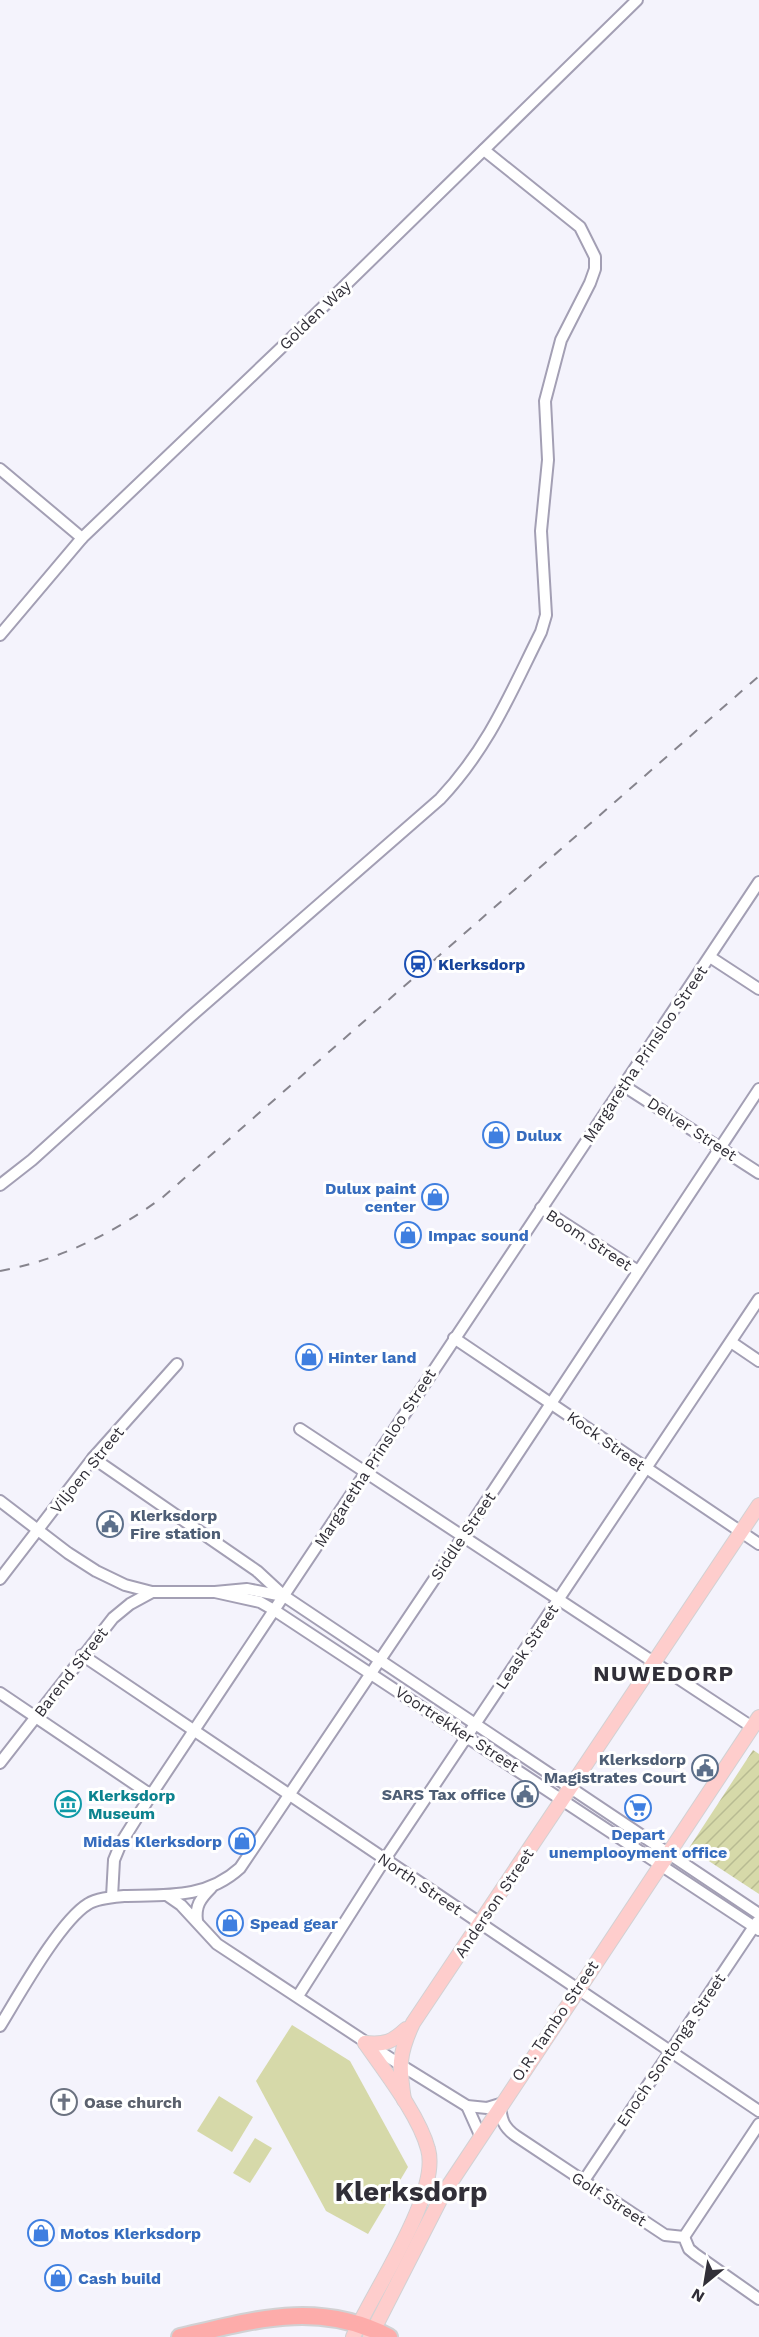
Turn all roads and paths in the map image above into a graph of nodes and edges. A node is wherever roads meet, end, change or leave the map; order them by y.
1 (637, 0) edge
2 (484, 150) junction
3 (0, 469) edge
4 (82, 538) junction
5 (0, 635) edge
6 (759, 882) edge
7 (710, 957) junction
8 (759, 989) edge
9 (624, 1086) junction
10 (759, 1089) edge
11 (720, 1147) junction
12 (759, 1173) edge
13 (0, 1185) edge
14 (541, 1208) junction
15 (638, 1271) junction
16 (759, 1299) edge
17 (454, 1338) junction
18 (731, 1342) junction
19 (759, 1360) edge
20 (177, 1364) dead end
21 (551, 1402) junction
22 (300, 1429) dead end
23 (93, 1458) junction
24 (646, 1469) junction
25 (367, 1473) junction
26 (0, 1501) edge
27 (759, 1505) edge
28 (38, 1530) junction
29 (741, 1532) junction
30 (464, 1535) junction
31 (759, 1544) edge
32 (0, 1579) edge
33 (152, 1592) junction
34 (215, 1592) junction
35 (284, 1596) junction
36 (559, 1600) junction
37 (274, 1610) junction
38 (82, 1655) junction
39 (380, 1661) junction
40 (653, 1662) junction
41 (371, 1673) junction
42 (0, 1693) edge
43 (34, 1719) junction
44 (756, 1722) edge
45 (477, 1724) junction
46 (194, 1731) junction
47 (467, 1735) junction
48 (0, 1763) edge
49 (567, 1793) junction
50 (151, 1795) junction
51 (290, 1796) junction
52 (385, 1859) junction
53 (664, 1859) junction
54 (211, 1888) junction
55 (168, 1896) junction
56 (112, 1897) junction
57 (759, 1914) edge
58 (196, 1921) junction
59 (479, 1924) junction
60 (757, 1925) edge
61 (577, 1989) junction
62 (298, 1996) junction
63 (413, 2024) junction
64 (0, 2026) edge
65 (366, 2043) junction
66 (670, 2052) junction
67 (399, 2064) junction
68 (404, 2100) junction
69 (500, 2104) junction
70 (467, 2106) junction
71 (759, 2111) edge
72 (759, 2124) edge
73 (480, 2135) junction
74 (583, 2182) junction
75 (684, 2237) junction
76 (759, 2299) edge
77 (364, 2331) edge
78 (180, 2337) edge
79 (389, 2337) edge

1 - 2 street, Golden Way
2 - 4 street, Golden Way
2 - 13 street
3 - 4 street
4 - 5 street, Golden Way
6 - 7 street, Margaretha Prinsloo Street
7 - 8 street
7 - 9 street, Margaretha Prinsloo Street
9 - 11 street, Delver Street
9 - 14 street, Margaretha Prinsloo Street
10 - 11 street, Siddle Street
11 - 12 street, Delver Street
11 - 15 street, Siddle Street
14 - 15 street, Boom Street
14 - 17 street, Margaretha Prinsloo Street
15 - 21 street, Siddle Street
16 - 18 street, Leask Street
17 - 21 street, Kock Street
17 - 25 street, Margaretha Prinsloo Street
18 - 19 street
18 - 24 street, Leask Street
20 - 23 street, Viljoen Street
21 - 24 street, Kock Street
21 - 30 street, Siddle Street
22 - 25 street
23 - 28 street, Viljoen Street
23 - 35 street
24 - 29 street, Kock Street
24 - 36 street, Leask Street
25 - 30 street
25 - 35 street, Margaretha Prinsloo Street
26 - 28 street
27 - 29 main road, Anderson Street
28 - 32 street, Viljoen Street
28 - 33 street
29 - 31 street, Kock Street
29 - 40 main road, Anderson Street
30 - 36 street
30 - 39 street, Siddle Street
33 - 34 street
33 - 38 street, Barend Street
34 - 35 street
34 - 37 street, Voortrekker Street
35 - 37 street, Margaretha Prinsloo Street
35 - 39 street, Voortrekker Street
36 - 40 street
36 - 45 street, Leask Street
37 - 41 street, Voortrekker Street
37 - 46 street, Margaretha Prinsloo Street
38 - 43 street, Barend Street
38 - 46 street, North Street
39 - 41 street, Siddle Street
39 - 45 street, Voortrekker Street
40 - 44 street
40 - 49 main road, Anderson Street
41 - 47 street, Voortrekker Street
41 - 51 street, Siddle Street
42 - 43 street
43 - 48 street, Barend Street
43 - 50 street
44 - 53 main road, O.R. Tambo Street
45 - 47 street, Leask Street
45 - 49 street, Voortrekker Street
46 - 50 street, Margaretha Prinsloo Street
46 - 51 street, North Street
47 - 49 street, Voortrekker Street
47 - 52 street, Leask Street
49 - 53 street, Voortrekker Street
49 - 59 main road, Anderson Street
50 - 56 street, Margaretha Prinsloo Street
51 - 52 street, North Street
51 - 54 street, Siddle Street
52 - 59 street, North Street
52 - 62 street, Leask Street
53 - 57 street, Voortrekker Street
53 - 60 street, Voortrekker Street
53 - 61 main road, O.R. Tambo Street
54 - 55 street, Siddle Street
54 - 58 street
55 - 56 street, Siddle Street
55 - 58 street
56 - 64 street
58 - 62 street
59 - 61 street, North Street
59 - 63 main road, Anderson Street
60 - 66 street, Enoch Sontonga Street
61 - 66 street, North Street
61 - 69 main road, O.R. Tambo Street
62 - 65 street
63 - 65 main road
63 - 67 main road, Anderson Street
65 - 67 street
65 - 68 main road
66 - 71 street, North Street
66 - 74 street, Enoch Sontonga Street
67 - 68 main road, Anderson Street
67 - 70 street
68 - 77 main road
69 - 70 street
69 - 73 main road, O.R. Tambo Street
69 - 74 street, Golf Street
70 - 73 street
72 - 75 street
73 - 77 main road, O.R. Tambo Street
74 - 75 street, Golf Street
75 - 76 street
77 - 78 highway
77 - 79 highway

